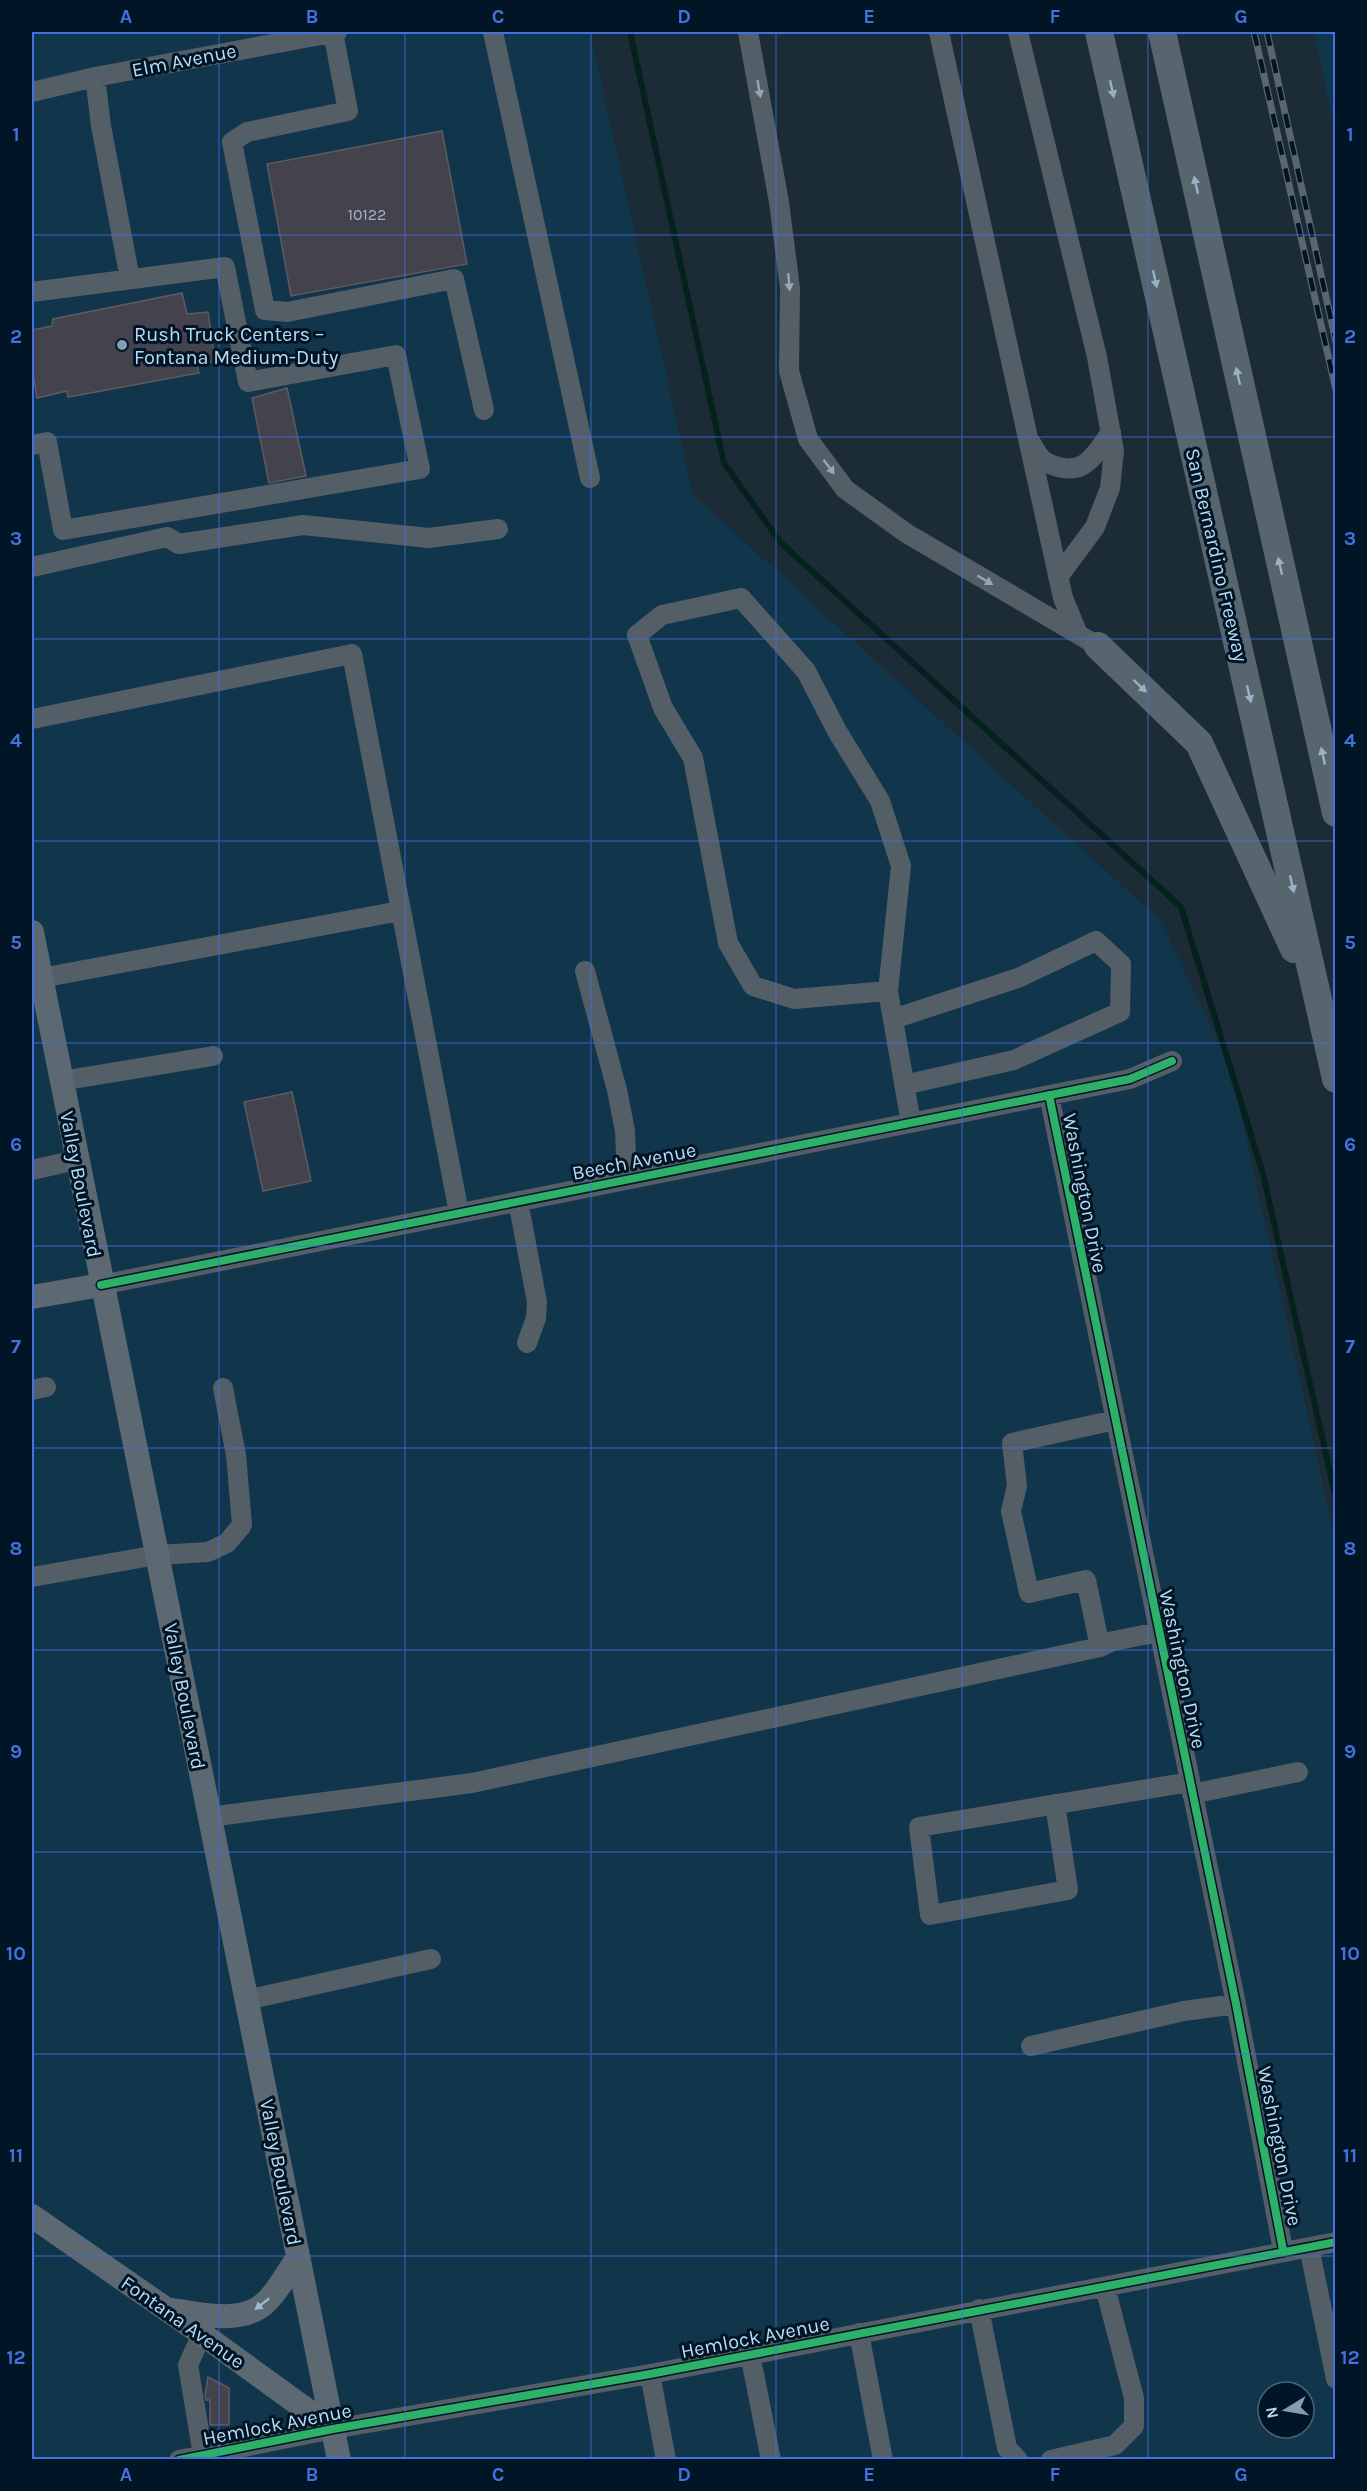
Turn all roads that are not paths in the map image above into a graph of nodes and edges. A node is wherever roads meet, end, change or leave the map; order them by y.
1 (335, 32) edge
2 (493, 32) edge
3 (748, 32) edge
4 (939, 32) edge
5 (1018, 32) edge
6 (1099, 32) edge
7 (1161, 32) edge
8 (95, 77) junction
9 (32, 92) edge
10 (130, 279) junction
11 (32, 292) edge
12 (484, 410) dead end
13 (1111, 432) junction
14 (1028, 438) junction
15 (32, 446) edge
16 (590, 478) dead end
17 (498, 529) dead end
18 (32, 567) edge
19 (1059, 577) junction
20 (1088, 640) junction
21 (32, 720) edge
22 (1335, 813) edge
23 (400, 911) junction
24 (32, 942) edge
25 (585, 971) dead end
26 (40, 978) junction
27 (888, 991) junction
28 (1318, 1001) junction
29 (892, 1019) junction
30 (213, 1056) dead end
31 (1172, 1061) dead end
32 (1335, 1079) edge
33 (61, 1081) junction
34 (904, 1085) junction
35 (1049, 1095) junction
36 (911, 1123) junction
37 (76, 1160) junction
38 (32, 1170) edge
39 (627, 1180) junction
40 (518, 1201) junction
41 (459, 1213) junction
42 (101, 1285) junction
43 (32, 1297) edge
44 (527, 1343) dead end
45 (223, 1388) dead end
46 (1115, 1420) junction
47 (157, 1555) junction
48 (32, 1577) edge
49 (1159, 1632) junction
50 (1100, 1647) junction
51 (1298, 1772) dead end
52 (1191, 1788) junction
53 (1054, 1804) junction
54 (209, 1817) junction
55 (431, 1959) dead end
56 (246, 2000) junction
57 (1236, 2004) junction
58 (1031, 2046) dead end
59 (32, 2216) edge
60 (1335, 2242) edge
61 (1309, 2247) junction
62 (1283, 2250) junction
63 (298, 2258) junction
64 (1105, 2287) junction
65 (979, 2309) junction
66 (167, 2310) junction
67 (859, 2333) junction
68 (202, 2334) junction
69 (750, 2354) junction
70 (650, 2374) junction
71 (1335, 2379) edge
72 (333, 2429) junction
73 (203, 2455) junction
74 (179, 2460) edge
75 (339, 2460) edge
76 (666, 2460) edge
77 (771, 2460) edge
78 (883, 2460) edge
79 (1018, 2460) edge
80 (1051, 2460) edge

1 - 8 street, Elm Avenue
1 - 12 street
2 - 16 street
3 -> 20 street
4 - 14 street
5 - 13 street
6 -> 28 highway, San Bernardino Freeway
22 -> 7 highway
8 - 9 street, Elm Avenue
8 - 10 street
10 - 11 street
10 - 15 street
13 - 14 street
13 - 19 street
14 - 19 street
17 - 18 street
19 - 20 street
20 -> 28 highway
21 - 23 street
23 - 26 street
23 - 41 street
24 - 26 main road, Valley Boulevard
25 - 39 street
26 - 33 main road, Valley Boulevard
27 - 27 street
27 - 29 street
28 - 32 highway, San Bernardino Freeway
29 - 34 street
29 - 34 street
30 - 33 street
31 - 35 street, Beech Avenue
33 - 37 main road, Valley Boulevard
34 - 36 street
35 - 36 street, Beech Avenue
35 - 46 street, Washington Drive
36 - 39 street, Beech Avenue
37 - 38 street
37 - 42 main road, Valley Boulevard
39 - 40 street, Beech Avenue
40 - 41 street, Beech Avenue
40 - 44 street
41 - 42 street, Beech Avenue
42 - 43 main road, Beech Avenue
42 - 47 main road, Valley Boulevard
45 - 47 street
46 - 49 street, Washington Drive
46 - 50 street
47 - 48 street
47 - 54 main road, Valley Boulevard
49 - 50 street
49 - 52 street, Washington Drive
50 - 54 street
51 - 52 street
52 - 53 street
52 - 57 street, Washington Drive
53 - 53 street
54 - 56 main road, Valley Boulevard
55 - 56 street
56 - 63 main road, Valley Boulevard
57 - 58 street
57 - 62 street, Washington Drive
59 - 66 main road, Fontana Avenue
60 - 61 street, Hemlock Avenue
61 - 62 street, Hemlock Avenue
61 - 71 street, Washington Drive
62 - 64 street, Hemlock Avenue
63 -> 66 main road
63 - 72 main road, Valley Boulevard
64 - 65 street, Hemlock Avenue
64 - 80 street
65 - 67 street, Hemlock Avenue
65 - 79 street
66 - 68 main road, Fontana Avenue
67 - 69 street, Hemlock Avenue
67 - 78 street
68 - 72 main road, Fontana Avenue
68 - 73 street
69 - 70 street, Hemlock Avenue
69 - 77 street
70 - 72 street, Hemlock Avenue
70 - 76 street
72 - 73 street, Hemlock Avenue
72 - 75 main road, Valley Boulevard
73 - 74 street, Hemlock Avenue

